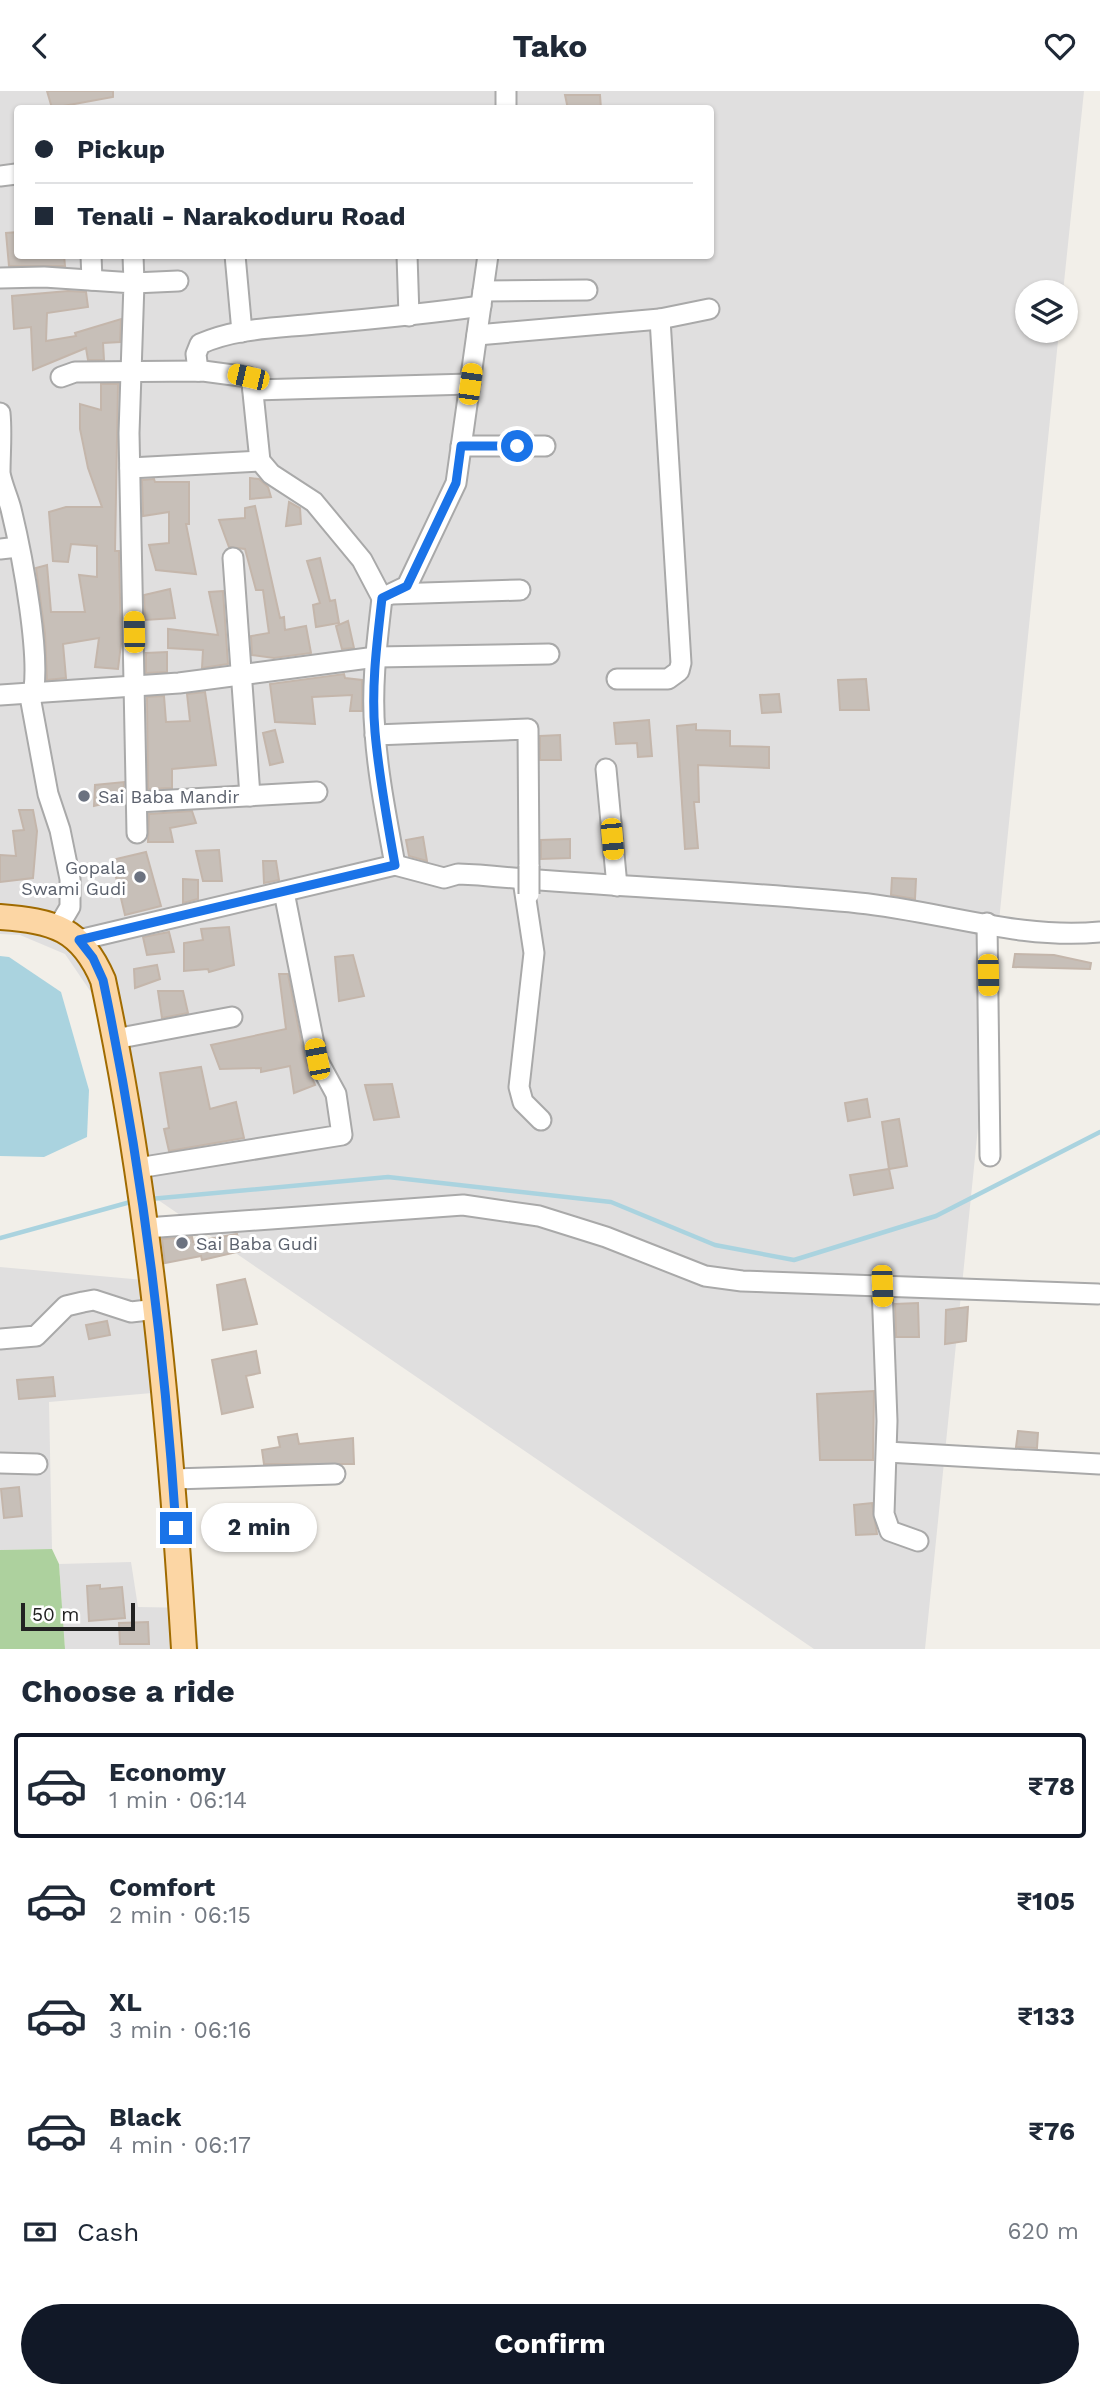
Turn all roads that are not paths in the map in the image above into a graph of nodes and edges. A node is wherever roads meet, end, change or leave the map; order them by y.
1 (92, 259) edge
2 (133, 259) edge
3 (235, 259) edge
4 (407, 259) edge
5 (487, 259) edge
6 (0, 278) edge
7 (92, 280) junction
8 (178, 281) dead end
9 (134, 283) junction
10 (587, 290) dead end
11 (482, 299) junction
12 (709, 309) dead end
13 (410, 316) junction
14 (660, 319) junction
15 (242, 332) junction
16 (477, 335) junction
17 (131, 371) junction
18 (198, 371) junction
19 (61, 377) dead end
20 (470, 384) junction
21 (253, 390) junction
22 (0, 413) edge
23 (461, 446) junction
24 (545, 446) dead end
25 (260, 461) junction
26 (130, 468) junction
27 (9, 548) edge
28 (233, 558) dead end
29 (520, 590) dead end
30 (386, 596) junction
31 (549, 653) dead end
32 (376, 657) junction
33 (240, 676) junction
34 (617, 679) dead end
35 (136, 686) junction
36 (34, 692) junction
37 (0, 695) edge
38 (375, 735) junction
39 (606, 769) dead end
40 (317, 792) dead end
41 (250, 796) junction
42 (137, 802) junction
43 (137, 833) dead end
44 (395, 865) junction
45 (617, 886) junction
46 (528, 888) junction
47 (284, 892) junction
48 (0, 918) edge
49 (987, 923) junction
50 (57, 929) junction
51 (1100, 932) edge
52 (79, 940) junction
53 (232, 1017) dead end
54 (115, 1039) junction
55 (541, 1121) dead end
56 (990, 1156) dead end
57 (139, 1176) junction
58 (146, 1222) junction
59 (882, 1286) junction
60 (1098, 1294) dead end
61 (157, 1309) junction
62 (0, 1339) edge
63 (887, 1452) junction
64 (0, 1462) edge
65 (37, 1464) dead end
66 (1100, 1464) edge
67 (335, 1474) dead end
68 (173, 1479) junction
69 (918, 1541) dead end
70 (184, 1649) edge

1 - 7 street
2 - 9 street
3 - 15 street
4 - 13 street
5 - 11 street
6 - 7 street
7 - 9 street
8 - 9 street
9 - 17 street
10 - 11 street
11 - 13 street
11 - 16 street
12 - 14 street
13 - 15 street
14 - 16 street
14 - 34 street
15 - 18 street
16 - 20 street
17 - 18 street
17 - 19 street
17 - 26 street
18 - 21 street
20 - 21 street
20 - 23 street
21 - 25 street
22 - 27 street
23 - 24 street
23 - 30 street
25 - 26 street
25 - 30 street
26 - 35 street
27 - 36 street
28 - 33 street
29 - 30 street
30 - 32 street
31 - 32 street
32 - 33 street
32 - 38 street
33 - 35 street
33 - 41 street
35 - 36 street
35 - 42 street
36 - 37 street
36 - 50 street
38 - 44 street
38 - 46 street
39 - 45 street
40 - 41 street
41 - 42 street
42 - 43 street
44 - 46 street
44 - 47 street
45 - 46 street
45 - 49 street
46 - 55 street
47 - 52 street
47 - 57 street
48 - 50 main road
49 - 51 street
49 - 56 street
50 - 52 main road
52 - 54 main road
53 - 54 street
54 - 57 main road
57 - 58 main road
58 - 59 street
58 - 61 main road
59 - 60 street
59 - 63 street
61 - 62 street
61 - 68 main road
63 - 66 street
63 - 69 street
64 - 65 street
67 - 68 street
68 - 70 main road

